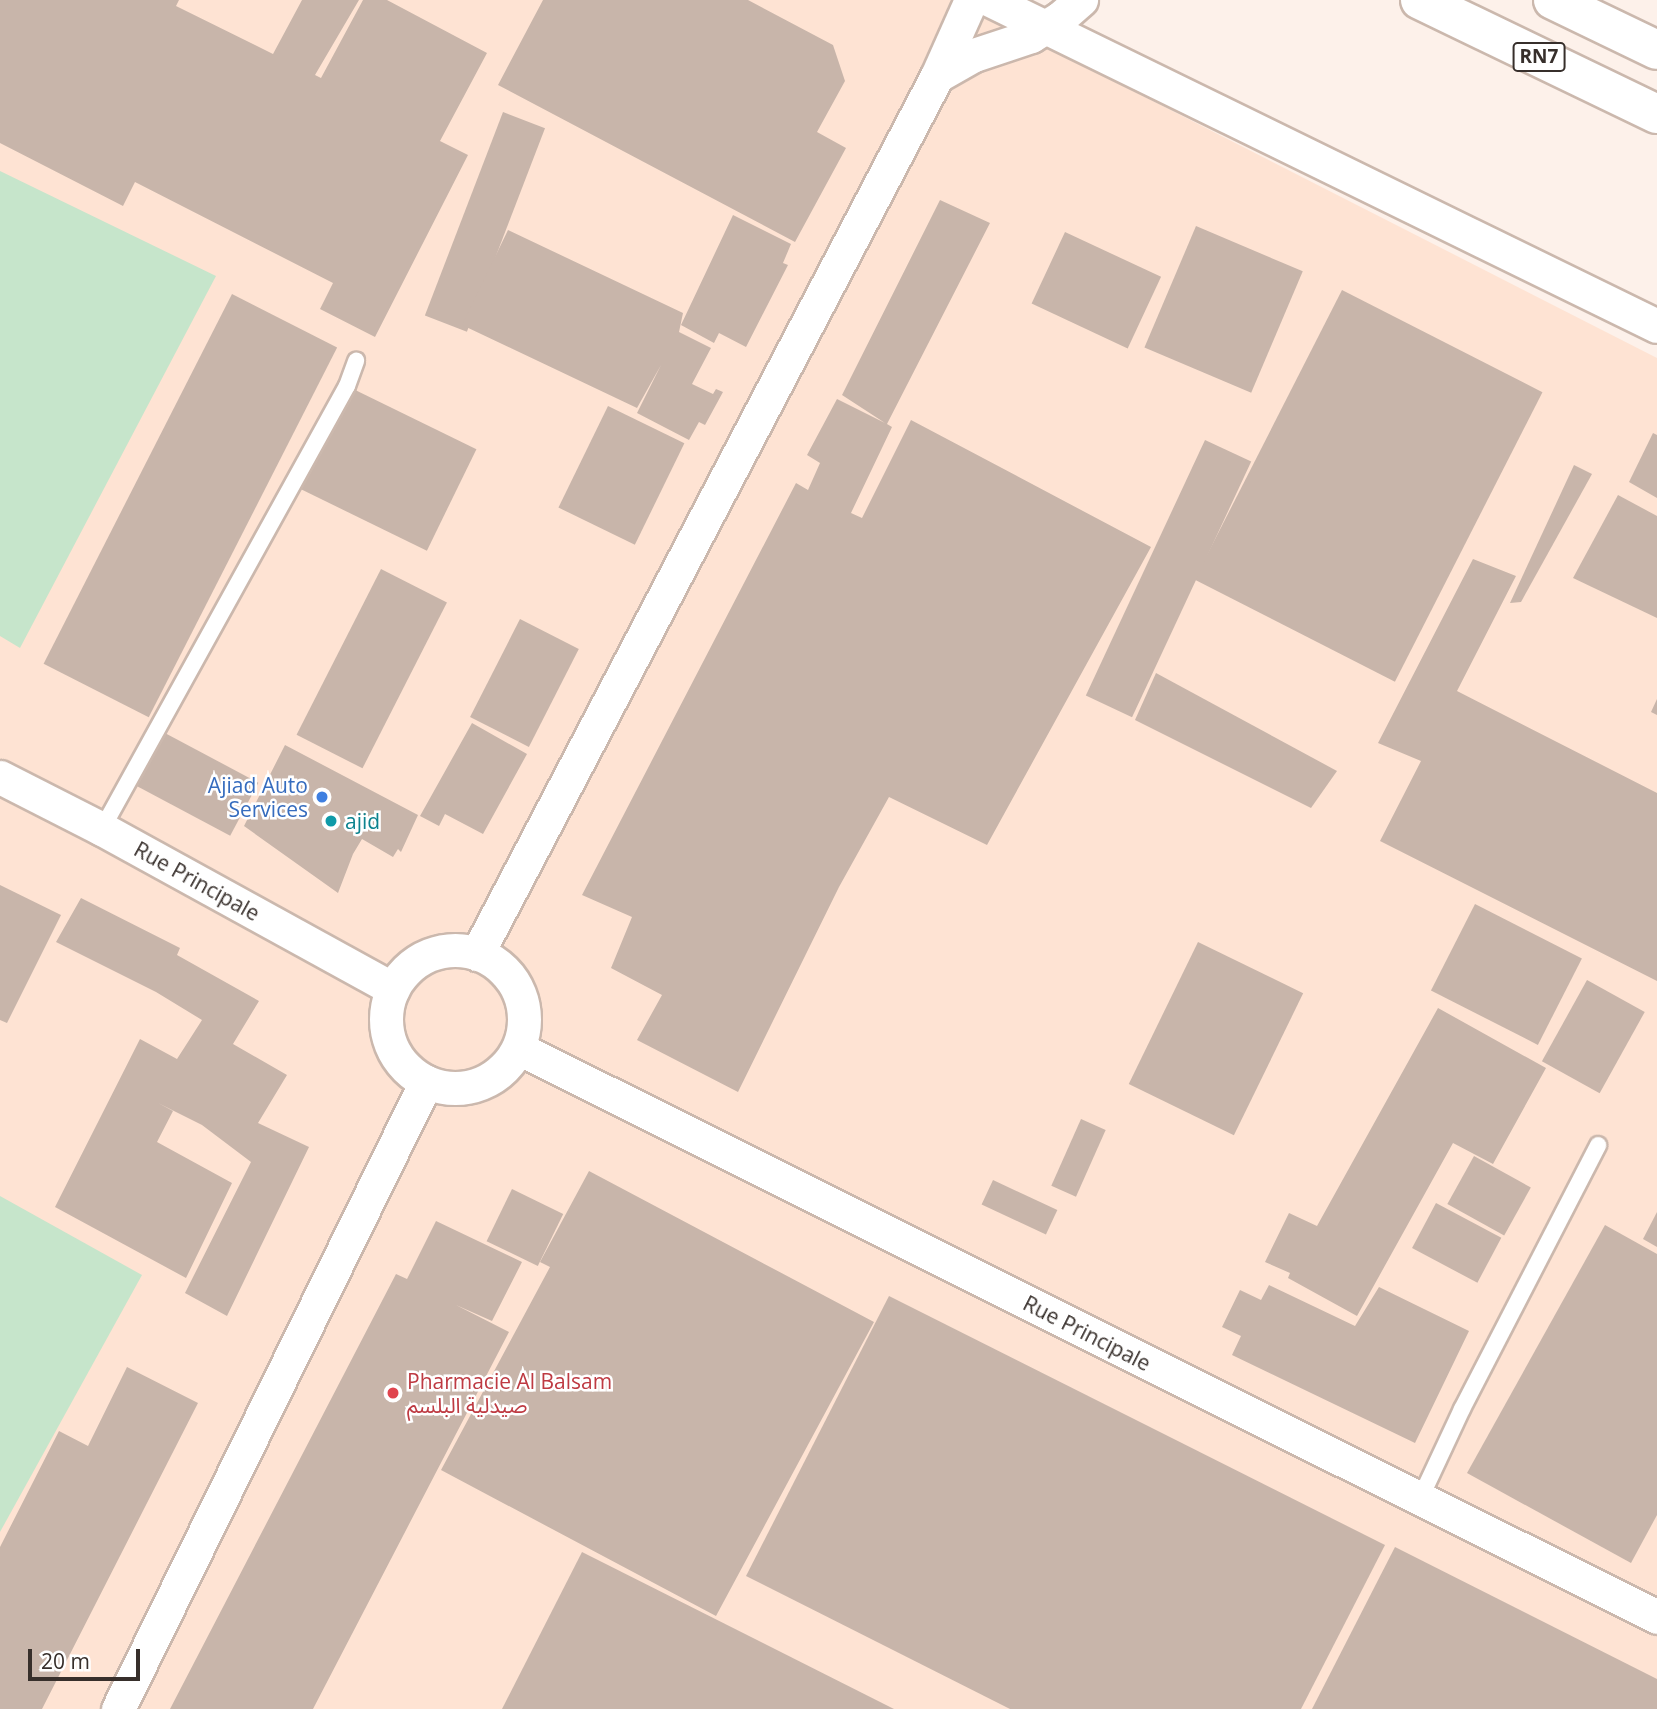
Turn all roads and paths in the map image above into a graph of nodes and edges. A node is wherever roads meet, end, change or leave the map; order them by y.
1 (971, 0) edge
2 (990, 0) edge
3 (1081, 0) edge
4 (1420, 0) edge
5 (1553, 0) edge
6 (1047, 27) junction
7 (1657, 50) edge
8 (937, 76) junction
9 (1657, 114) edge
10 (1657, 326) edge
11 (356, 361) dead end
12 (0, 778) edge
13 (102, 829) junction
14 (478, 954) junction
15 (393, 989) junction
16 (517, 1048) junction
17 (426, 1082) junction
18 (1598, 1145) dead end
19 (1420, 1499) junction
20 (1657, 1617) edge
21 (118, 1709) edge

1 - 8 street
2 - 6 street
3 - 6 street
4 - 9 main road, RN7
5 - 7 main road, RN7
6 - 8 street
6 - 10 street
8 - 14 street
11 - 13 lane
12 - 13 street, Rue Principale
13 - 15 street, Rue Principale
14 - 15 street
14 - 16 street
15 - 17 street
16 - 17 street
16 - 19 street, Rue Principale
17 - 21 street
18 - 19 lane
19 - 20 street, Rue Principale

